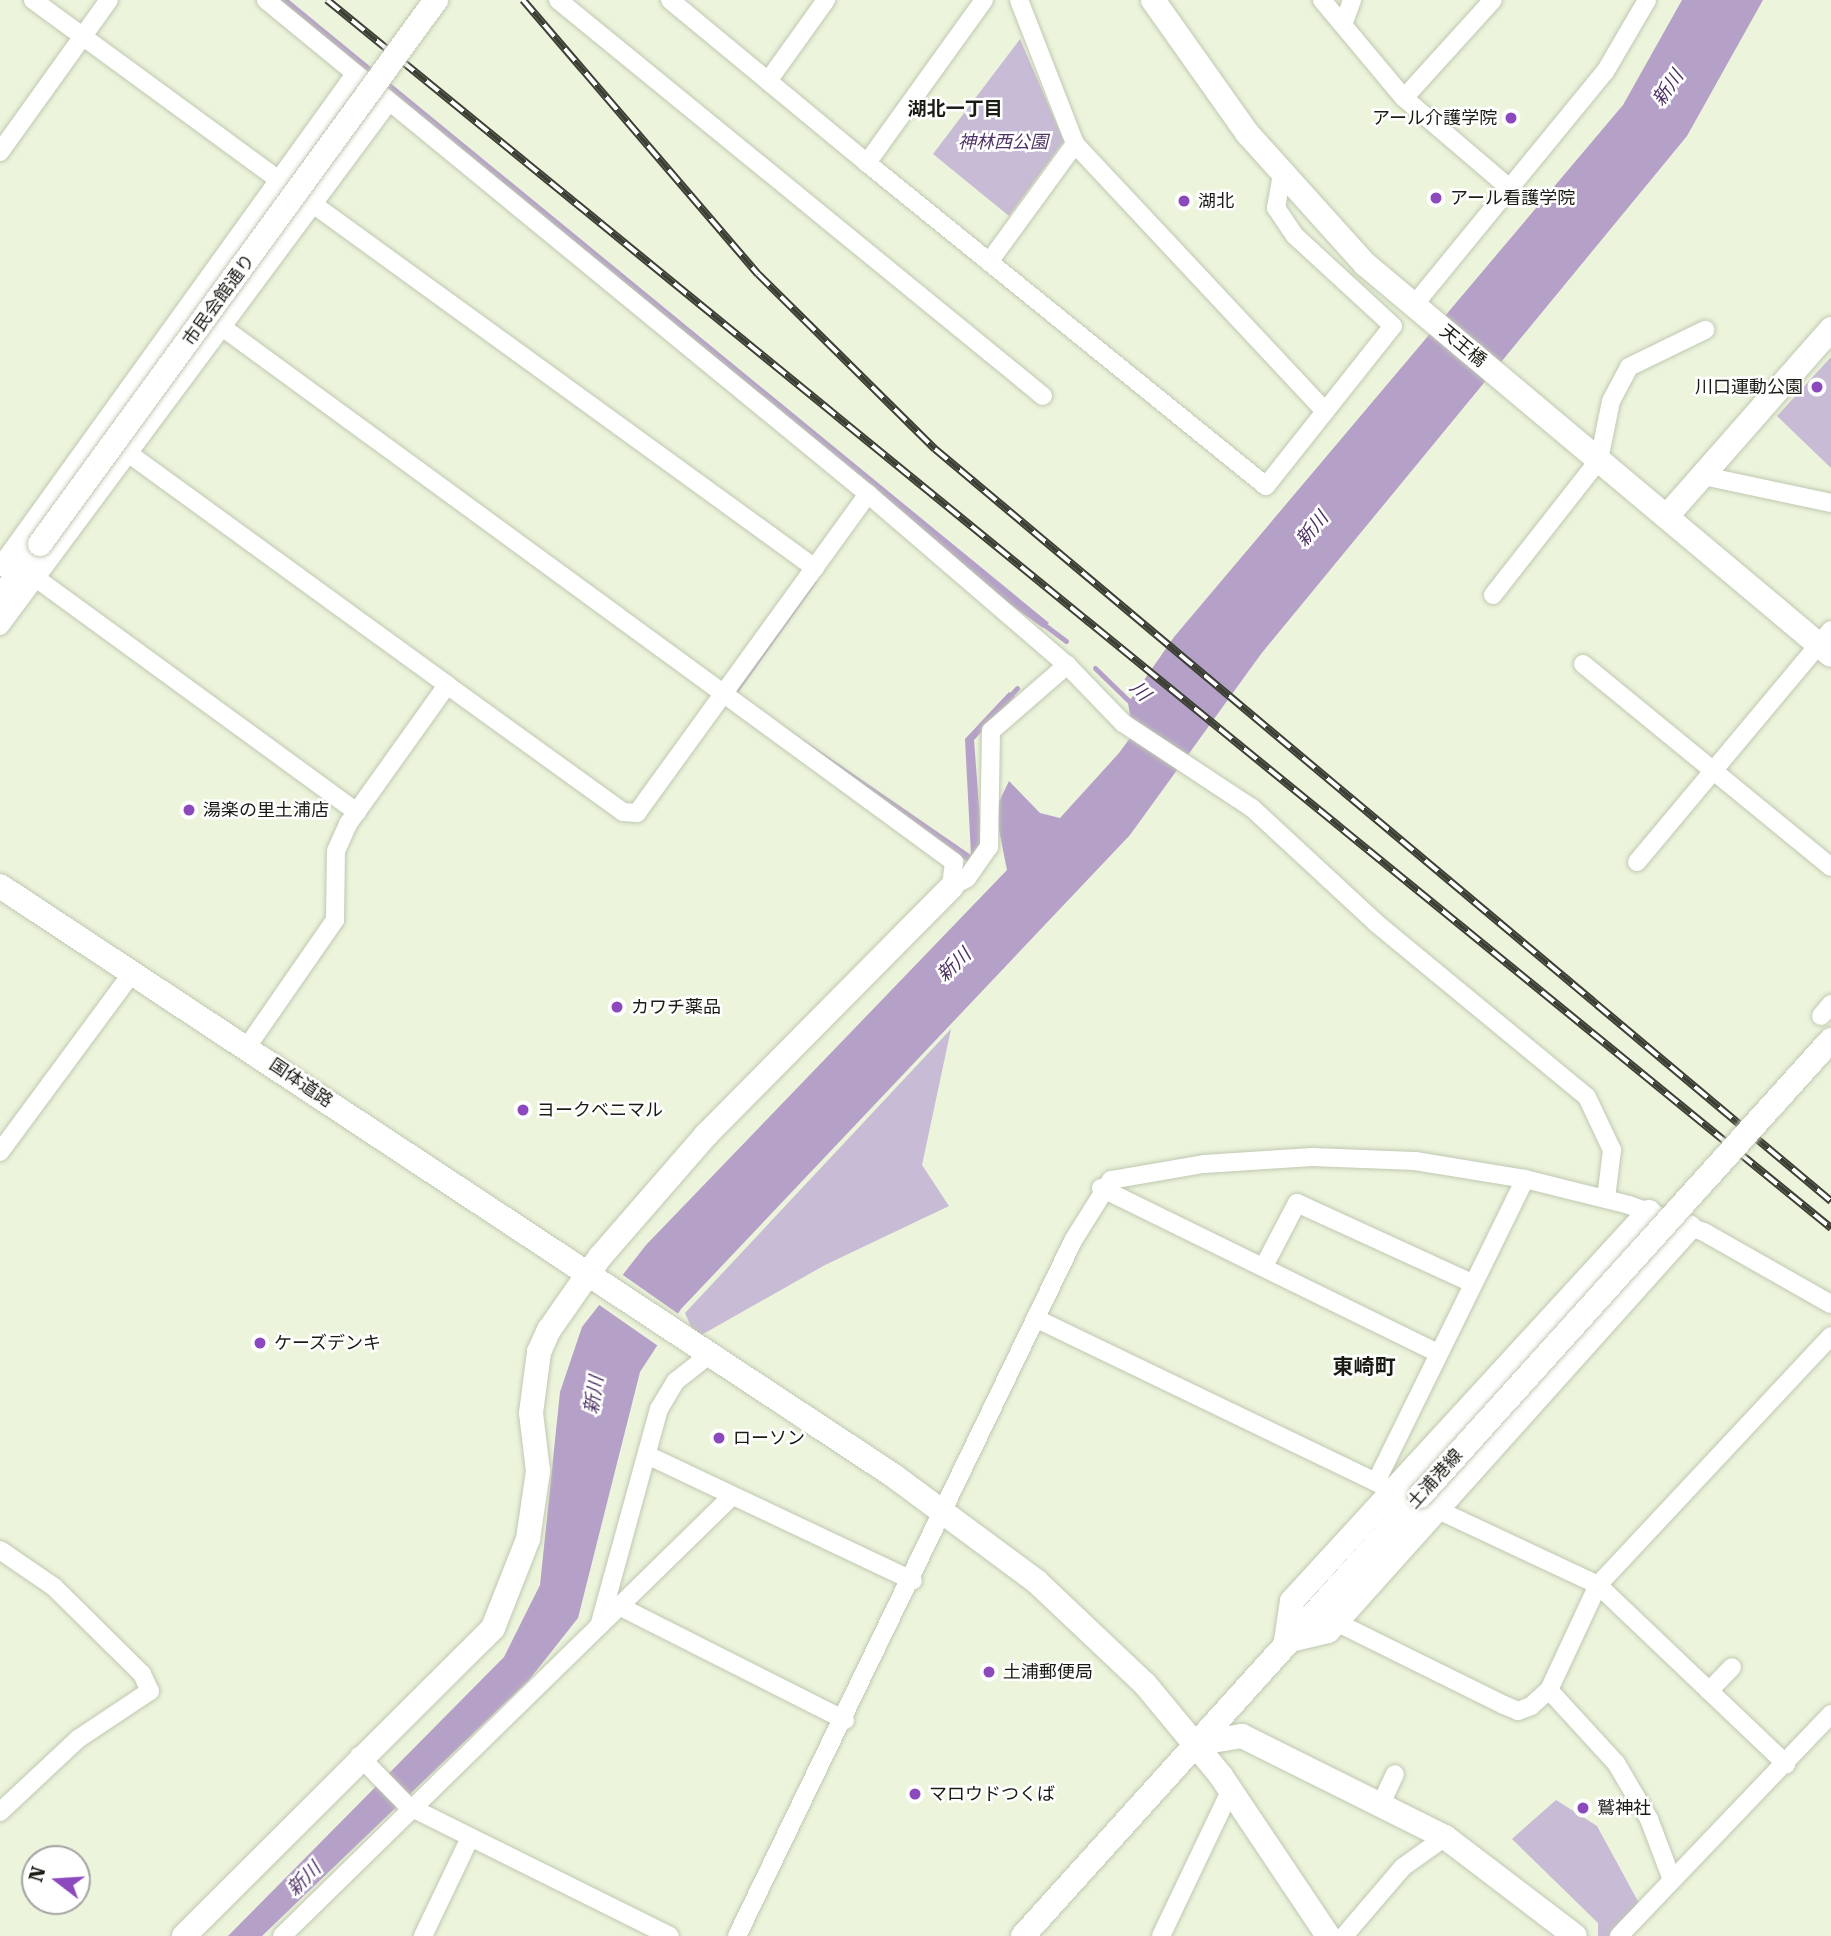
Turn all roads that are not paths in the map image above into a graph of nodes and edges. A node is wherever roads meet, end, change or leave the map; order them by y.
1 (33, 0) edge
2 (109, 0) edge
3 (266, 0) edge
4 (436, 0) edge
5 (558, 0) edge
6 (826, 0) edge
7 (984, 0) edge
8 (1019, 0) edge
9 (1153, 0) edge
10 (1322, 0) edge
11 (1352, 0) edge
12 (1493, 0) edge
13 (1647, 0) edge
14 (673, 1) edge
15 (1343, 25) junction
16 (83, 35) junction
17 (355, 74) junction
18 (768, 81) junction
19 (1404, 98) junction
20 (388, 103) junction
21 (1075, 144) junction
22 (0, 152) edge
23 (867, 163) junction
24 (1282, 173) junction
25 (280, 181) junction
26 (1513, 191) junction
27 (313, 204) junction
28 (989, 262) junction
29 (1420, 310) junction
30 (222, 327) junction
31 (1704, 330) dead end
32 (1831, 330) edge
33 (1043, 396) dead end
34 (1325, 411) junction
35 (128, 453) junction
36 (1599, 460) junction
37 (1704, 476) junction
38 (868, 494) junction
39 (1831, 503) edge
40 (1667, 516) junction
41 (13, 565) edge
42 (815, 568) junction
43 (1493, 595) dead end
44 (0, 600) edge
45 (0, 626) edge
46 (1827, 643) edge
47 (1583, 664) dead end
48 (1067, 665) junction
49 (447, 685) junction
50 (724, 696) junction
51 (1713, 772) junction
52 (357, 812) junction
53 (1637, 862) dead end
54 (1831, 867) edge
55 (0, 886) edge
56 (951, 887) junction
57 (132, 973) junction
58 (1831, 1040) edge
59 (247, 1047) junction
60 (0, 1152) edge
61 (1525, 1179) junction
62 (1101, 1188) junction
63 (1606, 1198) junction
64 (1649, 1212) junction
65 (1690, 1227) junction
66 (1264, 1266) junction
67 (594, 1277) junction
68 (1472, 1283) junction
69 (1831, 1304) edge
70 (1037, 1319) junction
71 (1831, 1336) edge
72 (1438, 1353) junction
73 (709, 1356) junction
74 (647, 1455) junction
75 (1384, 1486) junction
76 (731, 1497) junction
77 (1429, 1503) junction
78 (946, 1512) junction
79 (0, 1550) edge
80 (912, 1581) junction
81 (1598, 1585) junction
82 (621, 1606) junction
83 (1340, 1624) dead end
84 (597, 1630) junction
85 (1286, 1641) junction
86 (1732, 1667) dead end
87 (1549, 1690) junction
88 (1709, 1691) junction
89 (845, 1720) junction
90 (1829, 1721) edge
91 (1195, 1744) junction
92 (367, 1764) junction
93 (1786, 1764) junction
94 (1395, 1774) dead end
95 (1231, 1789) junction
96 (1380, 1805) junction
97 (408, 1807) junction
98 (0, 1812) edge
99 (1444, 1837) junction
100 (470, 1838) junction
101 (1672, 1880) junction
102 (184, 1936) edge
103 (282, 1936) edge
104 (423, 1936) edge
105 (670, 1936) edge
106 (737, 1936) edge
107 (1023, 1936) edge
108 (1161, 1936) edge
109 (1328, 1936) edge
110 (1344, 1936) edge
111 (1575, 1936) edge
112 (1619, 1936) edge

1 - 16 street
2 - 16 street
3 - 17 street
4 - 41 street, 市民会館通り, bridge
5 - 33 street
6 - 18 street
7 - 23 street
8 - 21 street
9 - 24 street, 天王橋
10 - 15 street
11 - 15 street
12 - 19 street
13 - 26 street
14 - 18 street
15 - 19 street
16 - 22 street
16 - 25 street
17 - 20 street
17 - 25 street
18 - 23 street
19 - 26 street
20 - 27 street
20 - 38 street
21 - 28 street
21 - 34 street
23 - 28 street
24 - 29 street, 天王橋
24 - 34 street
25 - 41 street
26 - 29 street
27 - 30 street
27 - 42 street
28 - 34 street
29 - 36 street, 天王橋
30 - 35 street
30 - 50 street
31 - 36 street
32 - 37 street
35 - 41 street
35 - 49 street
36 - 40 street, 天王橋
36 - 43 street
37 - 39 street
37 - 40 street
38 - 42 street
38 - 48 street
40 - 46 street, 天王橋
41 - 44 street, 市民会館通り
41 - 45 street
41 - 52 street
42 - 50 street
46 - 51 street
47 - 51 street
48 - 56 street
48 - 63 street
49 - 50 street
49 - 52 street
50 - 56 street
51 - 53 street
51 - 54 street
52 - 59 street
55 - 57 street, 国体道路
56 - 67 street
57 - 59 street, 国体道路
57 - 60 street
58 - 77 street, 土浦港線, bridge
59 - 67 street, 国体道路
61 - 62 street
61 - 63 street
61 - 68 street
62 - 66 street
62 - 70 street
63 - 64 street
64 - 65 street
64 - 75 street
65 - 69 street
65 - 77 street
66 - 68 street
66 - 72 street
67 - 73 street, 国体道路
67 - 92 street
68 - 72 street
70 - 75 street
70 - 78 street
71 - 81 street
72 - 75 street
73 - 74 street
73 - 78 street, 国体道路
74 - 76 street
74 - 84 street
75 - 85 street
76 - 80 street
76 - 82 street
77 - 81 street
77 - 85 street, 土浦港線
78 - 80 street
78 - 91 street, 国体道路
79 - 98 street
80 - 89 street
81 - 87 street
81 - 88 street
82 - 84 street
82 - 89 street
83 - 87 street
84 - 97 street
85 - 91 street, 土浦港線
86 - 88 street
87 - 101 street
88 - 93 street
89 - 106 street
90 - 93 street
91 - 95 street
91 - 96 street
91 - 107 street, 土浦港線
92 - 97 street
92 - 102 street
93 - 101 street
94 - 96 street
95 - 108 street
95 - 109 street
96 - 99 street
97 - 100 street
97 - 103 street
99 - 110 street
99 - 111 street
100 - 104 street
100 - 105 street
101 - 112 street

